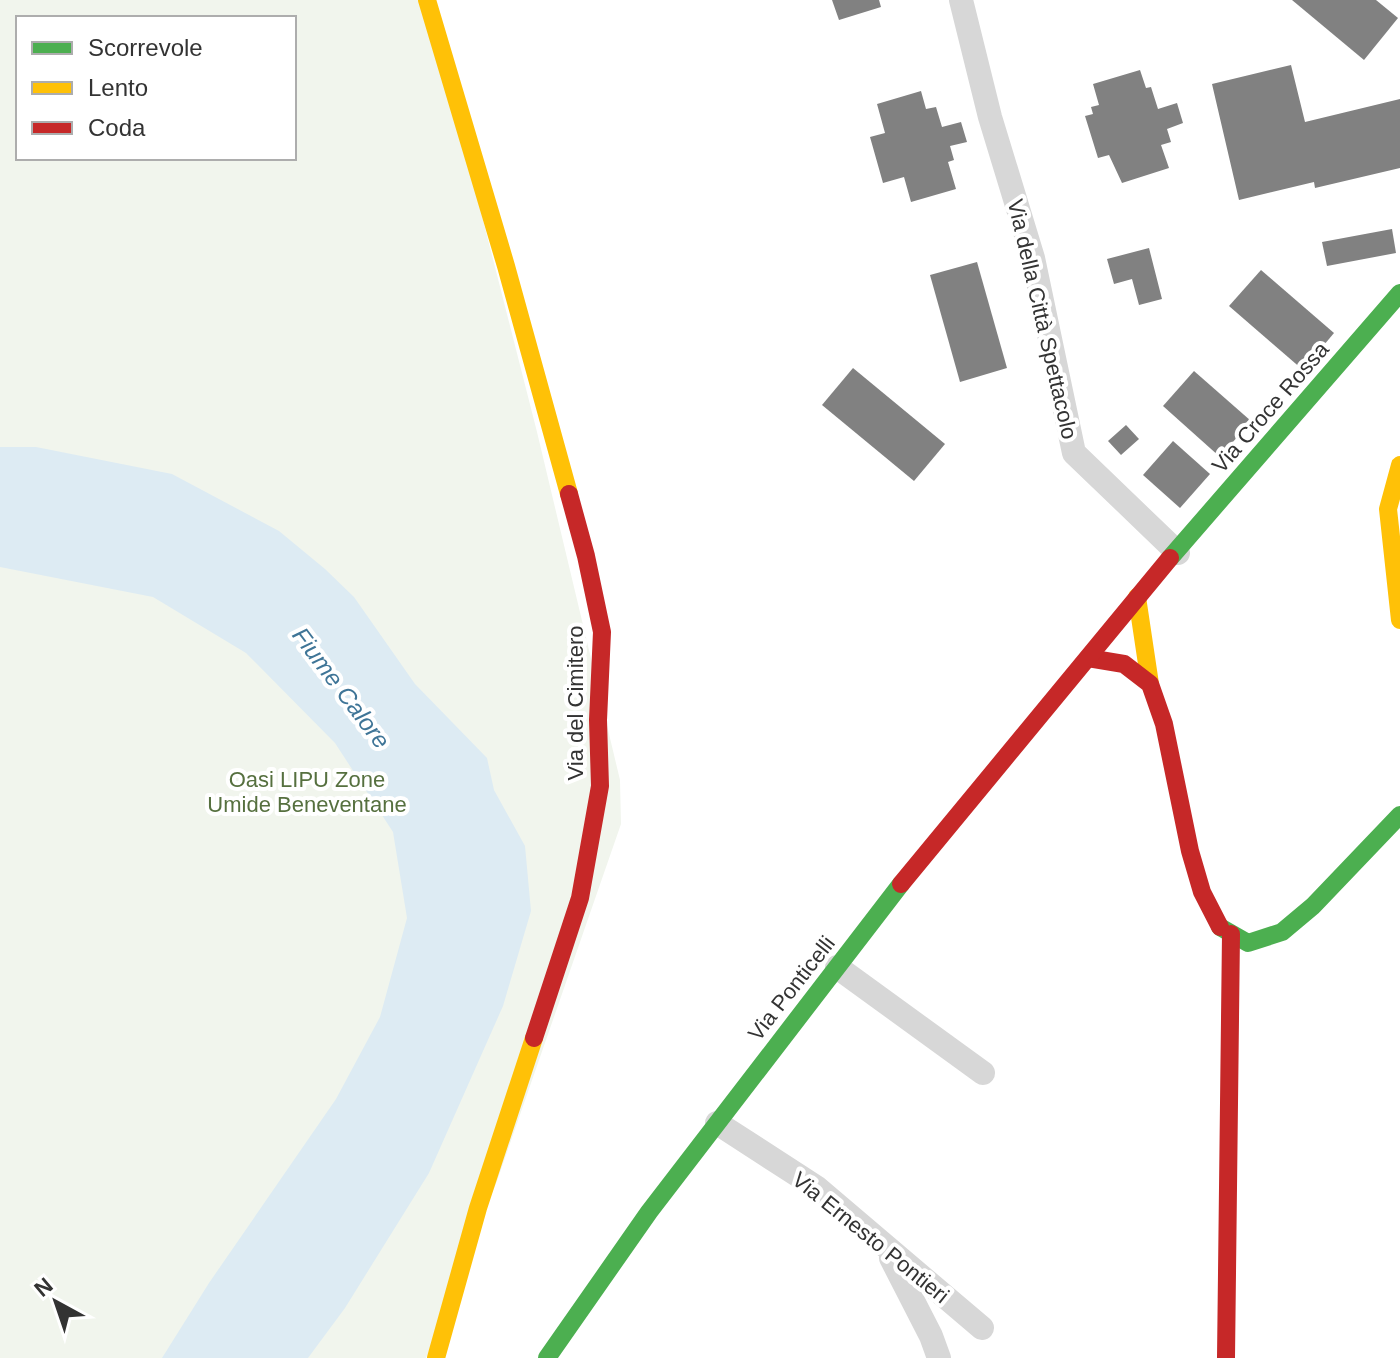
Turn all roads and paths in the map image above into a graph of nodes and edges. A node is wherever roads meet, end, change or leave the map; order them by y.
1 (427, 0) edge
2 (961, 0) edge
3 (1400, 293) edge
4 (1400, 465) edge
5 (1178, 553) junction
6 (1137, 597) junction
7 (1400, 620) edge
8 (1088, 658) junction
9 (1150, 684) junction
10 (1400, 815) edge
11 (1231, 934) junction
12 (837, 967) junction
13 (983, 1073) dead end
14 (717, 1123) junction
15 (884, 1245) junction
16 (982, 1328) dead end
17 (436, 1358) edge
18 (547, 1358) edge
19 (939, 1358) edge
20 (1226, 1358) edge

1 - 17 street, Via del Cimitero
2 - 5 street, Via della Città Spettacolo
3 - 5 street, Via Croce Rossa
4 - 7 street
5 - 6 street, Via Ponticelli
6 - 8 street, Via Ponticelli
6 - 9 street
8 - 9 street
8 - 12 street, Via Ponticelli
9 - 11 street
10 - 11 street
11 - 20 street
12 - 13 street
12 - 14 street, Via Ponticelli
14 - 15 street, Via Ernesto Pontieri
14 - 18 street, Via Ponticelli
15 - 16 street, Via Ernesto Pontieri
15 - 19 street

